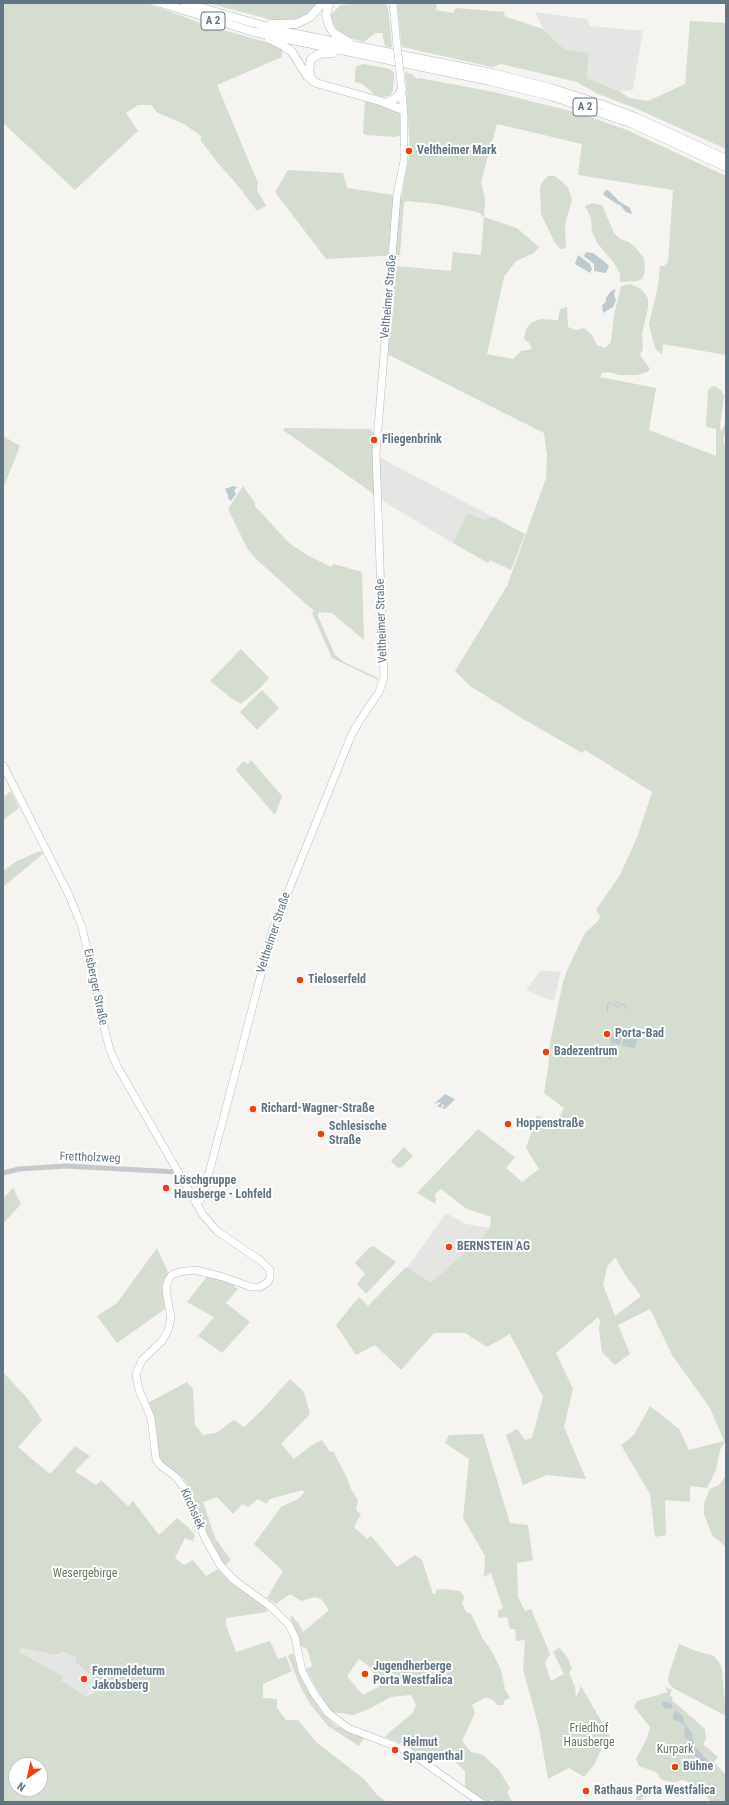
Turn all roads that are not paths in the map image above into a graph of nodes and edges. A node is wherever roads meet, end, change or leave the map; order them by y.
1 (161, 3) edge
2 (185, 3) edge
3 (323, 3) edge
4 (329, 3) edge
5 (393, 3) edge
6 (251, 23) junction
7 (254, 32) junction
8 (359, 51) junction
9 (322, 86) junction
10 (402, 89) junction
11 (380, 101) junction
12 (389, 102) junction
13 (403, 106) junction
14 (726, 159) edge
15 (726, 167) edge
16 (3, 765) edge
17 (177, 1172) junction
18 (3, 1173) edge
19 (196, 1204) junction
20 (480, 1802) edge

1 - 7 highway, A 2
2 - 6 highway, A 2
3 - 6 highway
4 - 8 highway
5 - 10 main road, Veltheimer Straße, bridge
6 - 8 highway, A 2
7 - 8 highway, A 2
7 - 9 highway
8 - 9 highway
8 - 14 highway, A 2
8 - 15 highway, A 2
9 - 11 highway
10 - 12 highway
10 - 13 main road, Veltheimer Straße
11 - 12 highway
11 - 13 highway
12 - 13 highway
13 - 19 main road, Veltheimer Straße
16 - 17 main road, Eisberger Straße
17 - 18 street, Frettholzweg
17 - 19 main road, Eisberger Straße
19 - 20 main road, Kirchsiek

